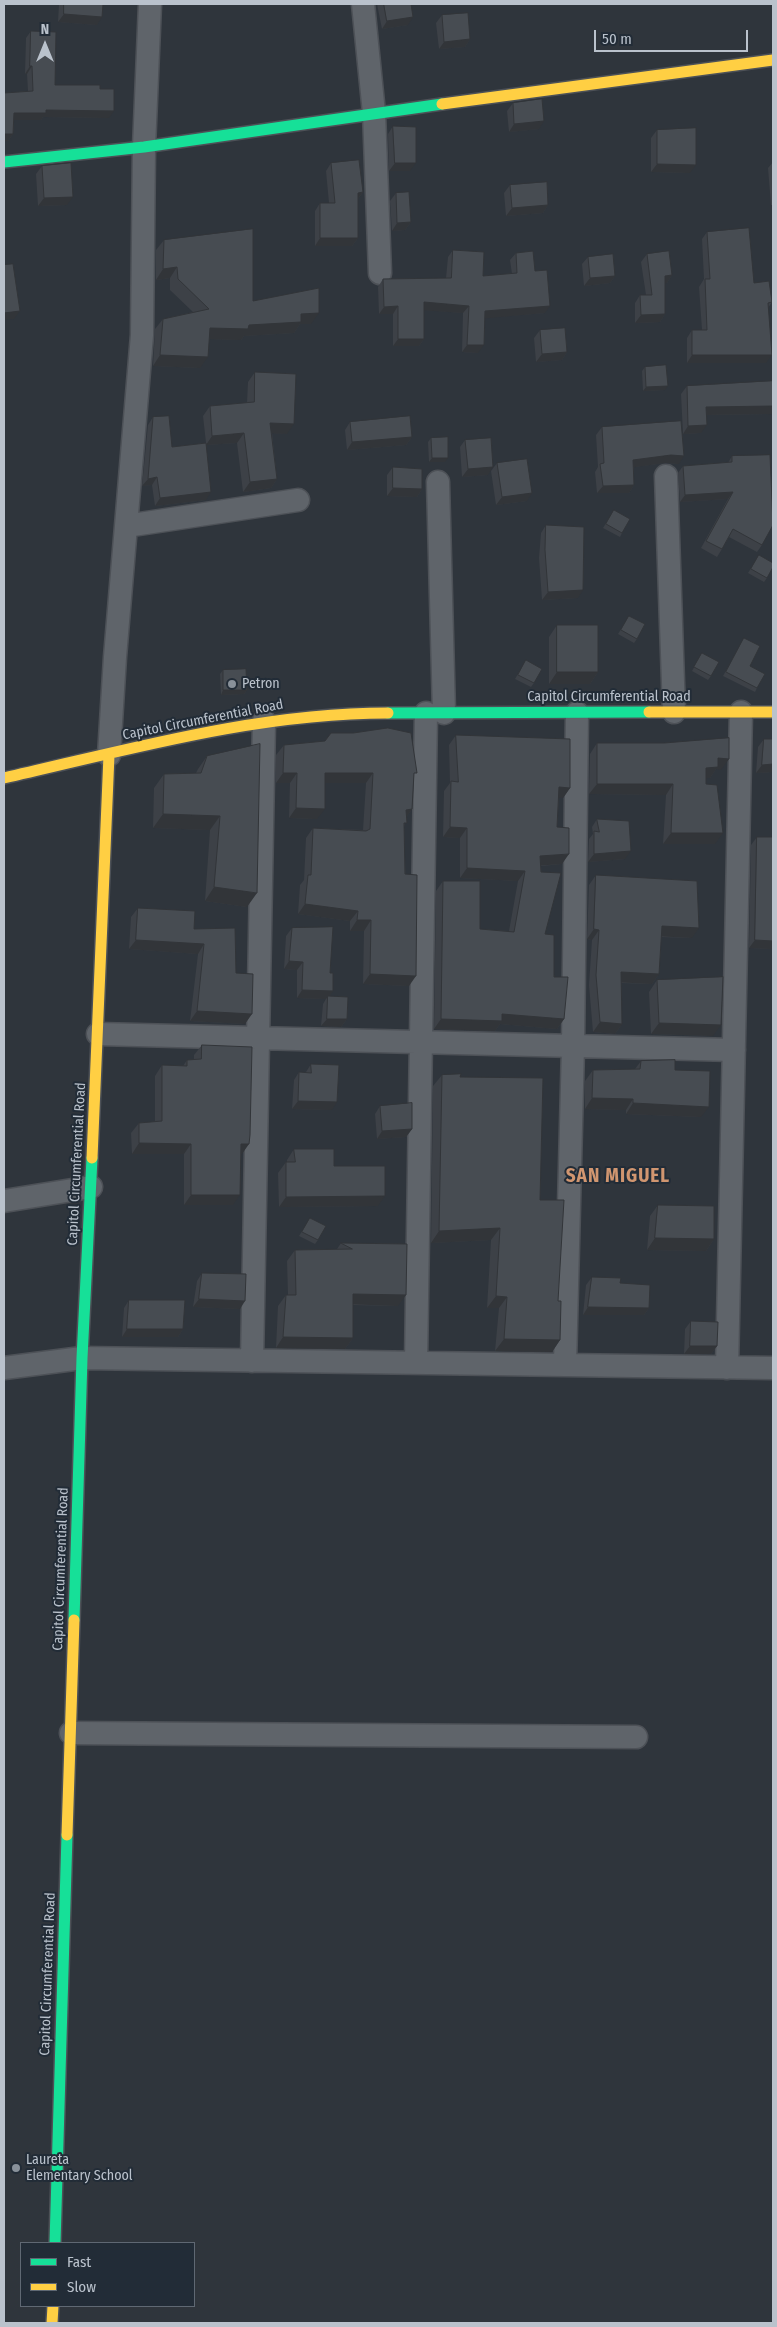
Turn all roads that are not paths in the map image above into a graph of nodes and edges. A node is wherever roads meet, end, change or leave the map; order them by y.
1 (150, 4) edge
2 (364, 4) edge
3 (773, 60) edge
4 (374, 113) junction
5 (144, 147) junction
6 (4, 162) edge
7 (380, 273) dead end
8 (666, 476) dead end
9 (438, 482) dead end
10 (298, 500) dead end
11 (126, 526) junction
12 (577, 712) junction
13 (674, 712) junction
14 (741, 712) junction
15 (773, 712) edge
16 (436, 713) junction
17 (264, 721) junction
18 (109, 755) junction
19 (4, 778) edge
20 (98, 1034) junction
21 (258, 1039) junction
22 (421, 1042) junction
23 (573, 1046) junction
24 (734, 1050) junction
25 (91, 1187) junction
26 (4, 1201) edge
27 (82, 1358) junction
28 (252, 1361) junction
29 (416, 1364) junction
30 (565, 1366) junction
31 (4, 1368) edge
32 (727, 1368) junction
33 (773, 1368) edge
34 (71, 1733) junction
35 (636, 1737) dead end
36 (55, 2242) edge
37 (53, 2307) edge
38 (52, 2323) edge

1 - 5 street
2 - 4 street
3 - 4 main road
4 - 5 main road
4 - 7 street
5 - 6 main road
5 - 11 street
8 - 13 street
9 - 16 street
10 - 11 street
11 - 18 street
12 - 13 main road, Capitol Circumferential Road
12 - 16 main road, Capitol Circumferential Road
12 - 23 street
13 - 14 main road, Capitol Circumferential Road
14 - 15 main road, Capitol Circumferential Road
14 - 24 street
16 - 17 main road, Capitol Circumferential Road
16 - 22 street
17 - 18 main road, Capitol Circumferential Road
17 - 21 street
18 - 19 main road
18 - 20 main road, Capitol Circumferential Road
20 - 21 street
20 - 25 main road, Capitol Circumferential Road
21 - 22 street
21 - 28 street
22 - 23 street
22 - 29 street
23 - 24 street
23 - 30 street
24 - 32 street
25 - 26 street
25 - 27 main road, Capitol Circumferential Road
27 - 28 street
27 - 31 street
27 - 34 main road, Capitol Circumferential Road
28 - 29 street
29 - 30 street
30 - 32 street
32 - 33 street
34 - 35 street
34 - 36 main road, Capitol Circumferential Road
37 - 38 main road

